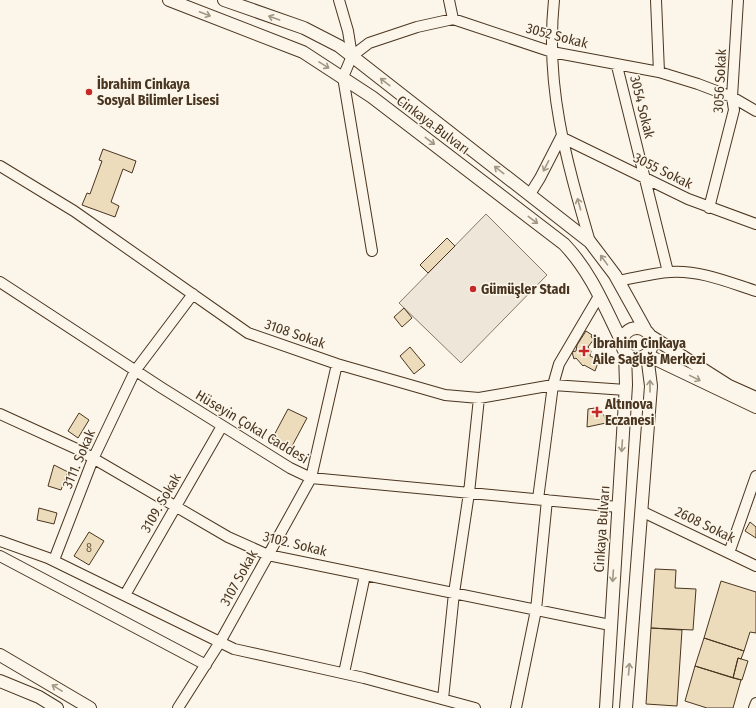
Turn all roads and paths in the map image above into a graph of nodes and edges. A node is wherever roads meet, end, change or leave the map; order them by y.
1 (169, 0) edge
2 (224, 0) edge
3 (339, 0) edge
4 (449, 0) edge
5 (554, 0) edge
6 (656, 0) edge
7 (738, 0) edge
8 (453, 19) junction
9 (552, 52) junction
10 (352, 56) junction
11 (617, 66) junction
12 (659, 72) junction
13 (343, 77) junction
14 (732, 98) junction
15 (756, 111) edge
16 (561, 137) junction
17 (0, 166) edge
18 (645, 178) junction
19 (530, 194) junction
20 (709, 208) junction
21 (756, 224) edge
22 (590, 242) junction
23 (372, 251) dead end
24 (668, 272) junction
25 (618, 281) junction
26 (1, 286) edge
27 (756, 291) edge
28 (193, 294) junction
29 (599, 296) junction
30 (648, 333) junction
31 (623, 347) junction
32 (647, 355) junction
33 (337, 364) junction
34 (135, 371) junction
35 (553, 385) junction
36 (626, 390) junction
37 (479, 398) junction
38 (756, 398) edge
39 (756, 406) edge
40 (0, 414) edge
41 (222, 426) junction
42 (93, 459) junction
43 (756, 476) edge
44 (311, 478) junction
45 (469, 493) junction
46 (542, 500) junction
47 (176, 507) junction
48 (618, 507) junction
49 (641, 511) junction
50 (0, 541) edge
51 (729, 553) junction
52 (268, 555) junction
53 (0, 556) edge
54 (54, 560) junction
55 (756, 566) edge
56 (366, 575) junction
57 (454, 593) junction
58 (125, 595) junction
59 (536, 610) junction
60 (610, 625) junction
61 (220, 642) junction
62 (0, 655) edge
63 (206, 665) junction
64 (344, 673) junction
65 (0, 680) edge
66 (444, 699) junction
67 (756, 703) edge
68 (57, 708) edge
69 (90, 708) edge
70 (178, 708) edge
71 (475, 708) edge
72 (516, 708) edge
73 (606, 708) edge
74 (626, 708) edge
75 (754, 708) edge

1 -> 13 main road, Cinkaya Bulvarı
10 -> 2 main road, Cinkaya Bulvarı
3 - 10 street
4 - 8 street
5 - 9 street
6 - 12 street, 3054 Sokak
7 - 14 street, 3056 Sokak
8 - 9 street, 3052 Sokak
8 - 10 street
9 - 11 street, 3052 Sokak
9 - 16 street
10 - 13 street
19 -> 10 main road, Cinkaya Bulvarı
11 - 12 street, 3052 Sokak
11 - 18 street, 3054 Sokak
12 - 14 street, 3052 Sokak
13 - 23 street
13 -> 29 main road, Cinkaya Bulvarı
14 - 15 street, 3052 Sokak
14 - 20 street, 3056 Sokak
16 - 18 street, 3055 Sokak
16 -> 19 street
22 -> 16 street
17 - 28 street, 3108 Sokak
18 - 20 street, 3055 Sokak
18 - 24 street, 3054 Sokak
19 - 22 main road, Cinkaya Bulvarı
20 - 21 street, 3055 Sokak
25 -> 22 main road, Cinkaya Bulvarı
24 - 25 street
24 - 27 street
25 - 30 main road, Cinkaya Bulvarı
26 - 34 street, Hüseyin Çokal Caddesi
28 - 33 street, 3108 Sokak
28 - 34 street, 3111. Sokak
29 - 31 main road, Cinkaya Bulvarı
29 - 35 street
30 - 31 main road
30 - 32 main road
30 - 38 main road
31 - 32 main road
31 - 36 main road, Cinkaya Bulvarı
32 -> 39 main road
49 -> 32 main road
33 - 37 street, 3108 Sokak
33 - 44 street, 3107 Sokak
34 - 41 street, Hüseyin Çokal Caddesi
34 - 42 street, 3111. Sokak
35 - 36 street, 3108 Sokak
35 - 37 street, 3108 Sokak
35 - 46 street
36 -> 48 main road, Cinkaya Bulvarı
37 - 45 street
40 - 42 street, 3102. Sokak
41 - 44 street, Hüseyin Çokal Caddesi
41 - 47 street, 3109. Sokak
42 - 47 street, 3102. Sokak
42 - 54 street, 3111. Sokak
43 - 51 street
44 - 45 street, Hüseyin Çokal Caddesi
44 - 52 street, 3107 Sokak
45 - 46 street, Hüseyin Çokal Caddesi
45 - 57 street
46 - 48 street, Hüseyin Çokal Caddesi
46 - 59 street
47 - 52 street, 3102. Sokak
47 - 58 street, 3109. Sokak
48 -> 60 main road, Cinkaya Bulvarı
49 - 51 street, 2608 Sokak
74 -> 49 main road
50 - 54 street
51 - 55 street, 2608 Sokak
52 - 56 street, 3102. Sokak
52 - 61 street, 3107 Sokak
53 - 63 street
54 - 58 street
56 - 57 street, 3102. Sokak
56 - 64 street
57 - 59 street, 3102. Sokak
57 - 66 street
58 - 61 street
59 - 60 street, 3102. Sokak
59 - 72 street
60 - 73 main road, Cinkaya Bulvarı
61 - 63 street, 3107 Sokak
61 - 64 street
69 -> 62 main road
63 - 70 street, 3107 Sokak
64 - 66 street
65 - 68 main road
66 - 71 street
67 - 75 street

